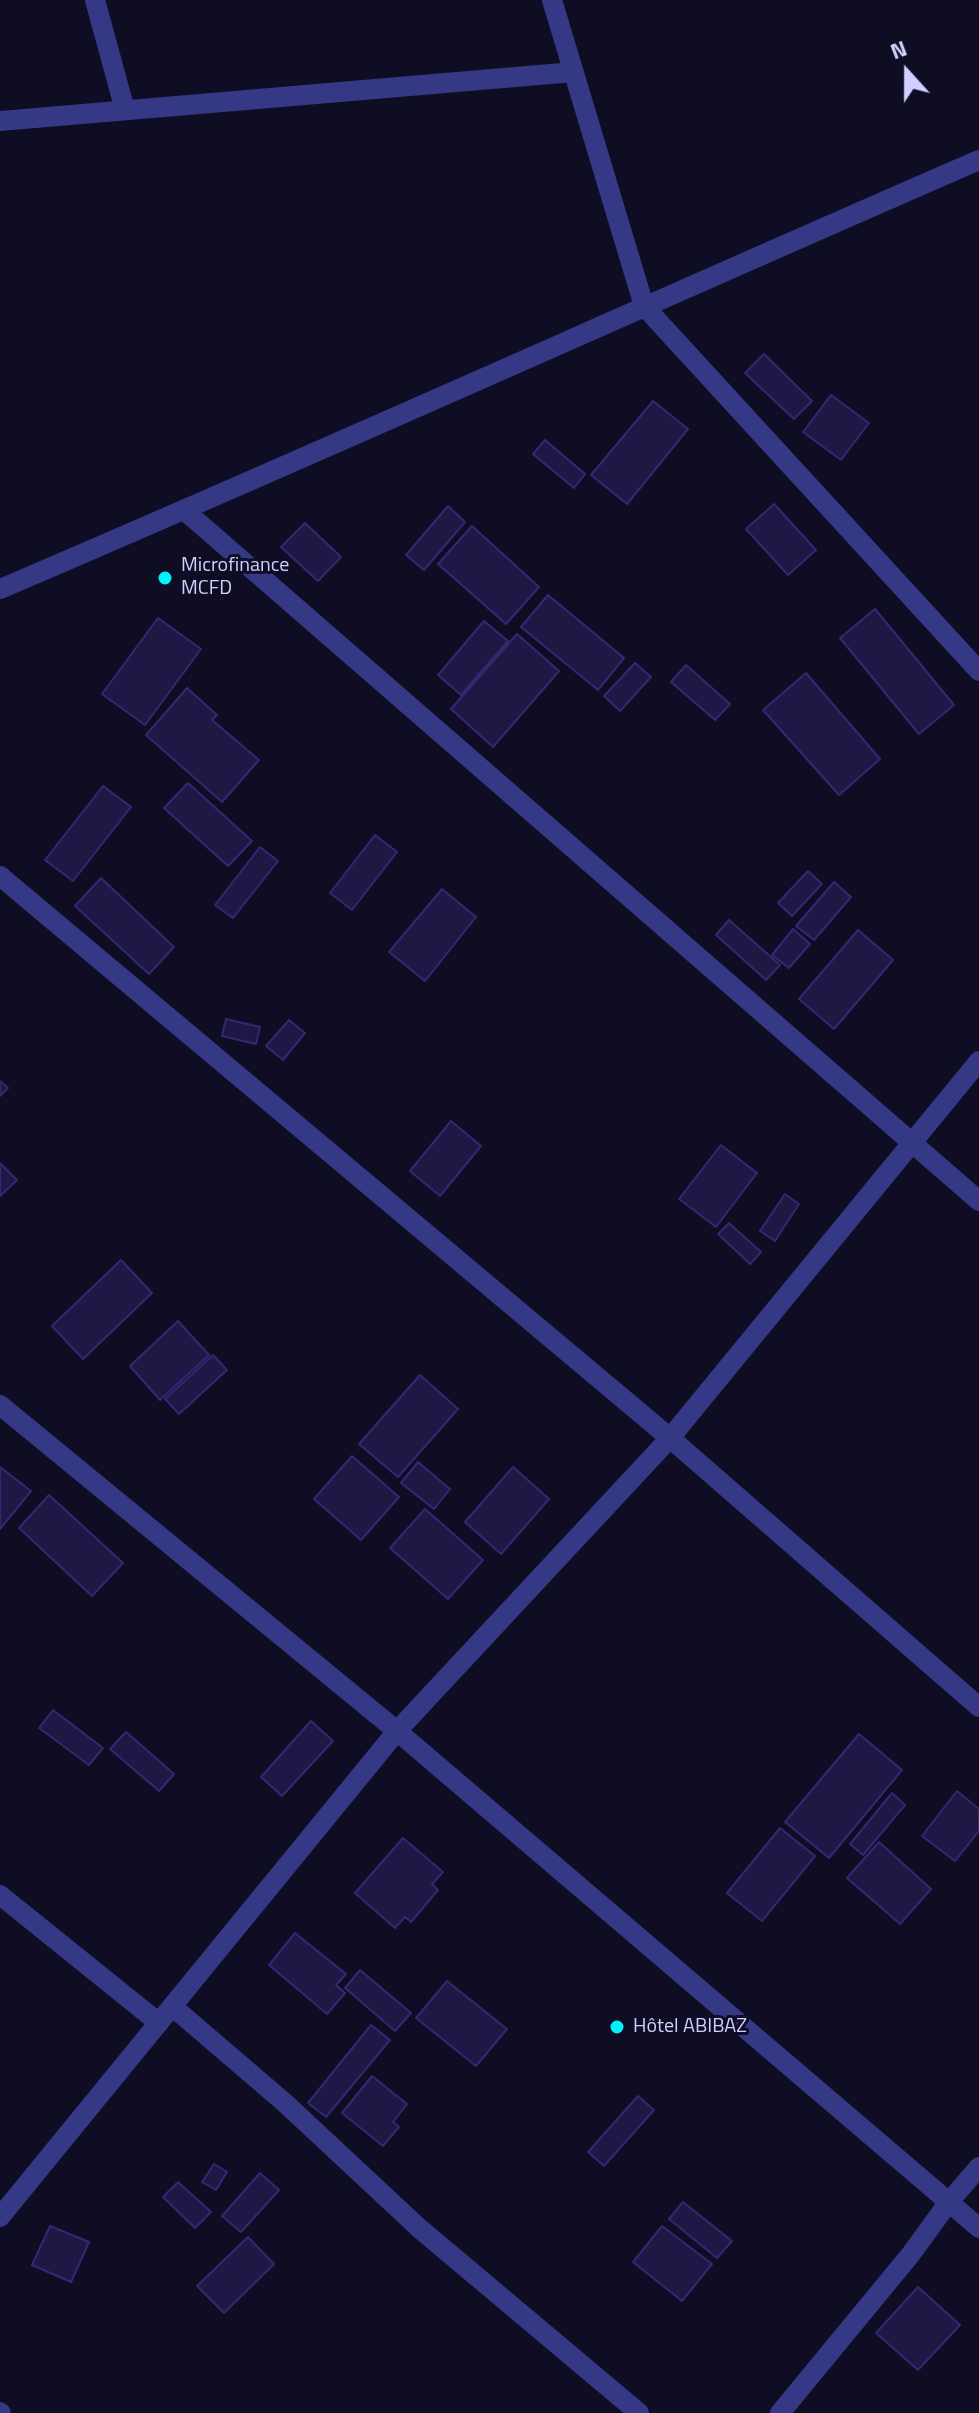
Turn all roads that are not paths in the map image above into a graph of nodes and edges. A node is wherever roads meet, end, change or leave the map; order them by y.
1 (95, 0) edge
2 (552, 0) edge
3 (574, 72) junction
4 (125, 110) junction
5 (0, 121) edge
6 (979, 160) edge
7 (644, 306) junction
8 (184, 510) junction
9 (0, 589) edge
10 (979, 671) edge
11 (0, 876) edge
12 (979, 1061) edge
13 (911, 1143) junction
14 (979, 1201) edge
15 (0, 1405) edge
16 (670, 1438) junction
17 (979, 1707) edge
18 (397, 1731) junction
19 (0, 1895) edge
20 (173, 2007) junction
21 (159, 2023) junction
22 (979, 2167) edge
23 (948, 2203) junction
24 (0, 2217) edge
25 (979, 2228) edge
26 (639, 2413) edge
27 (780, 2413) edge

1 - 4 street
2 - 3 street
3 - 4 street
3 - 7 street
4 - 5 street
6 - 7 street
7 - 8 street
7 - 10 street
8 - 9 street
8 - 13 street
11 - 16 street
12 - 13 street
13 - 14 street
13 - 16 street
15 - 18 street
16 - 17 street
16 - 18 street
18 - 20 street
18 - 23 street
19 - 21 street
20 - 21 street
20 - 26 street
21 - 24 street
22 - 23 street
23 - 25 street
23 - 27 street

